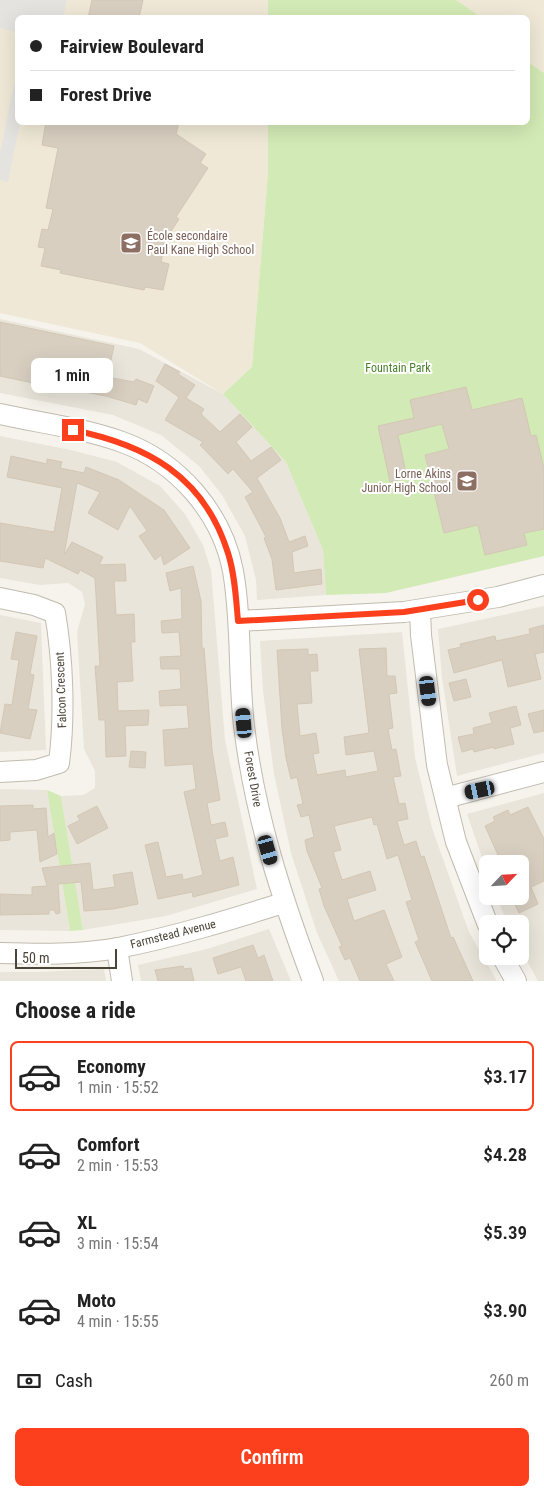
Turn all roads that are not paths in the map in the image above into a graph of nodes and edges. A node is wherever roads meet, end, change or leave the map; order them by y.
1 (0, 414) edge
2 (544, 585) edge
3 (0, 598) edge
4 (420, 610) junction
5 (238, 621) junction
6 (0, 772) edge
7 (544, 772) edge
8 (445, 798) junction
9 (284, 903) junction
10 (484, 915) edge
11 (117, 948) junction
12 (0, 953) edge
13 (507, 965) edge
14 (122, 981) edge
15 (313, 981) edge
16 (516, 981) edge

1 - 5 street, Forest Drive
2 - 4 street
3 - 6 street, Falcon Crescent
4 - 5 street
4 - 8 street
5 - 9 street, Forest Drive
7 - 8 street
8 - 10 street
9 - 11 street, Farmstead Avenue
9 - 15 street, Forest Drive
11 - 12 street, Farmstead Avenue
11 - 14 street
13 - 16 street

